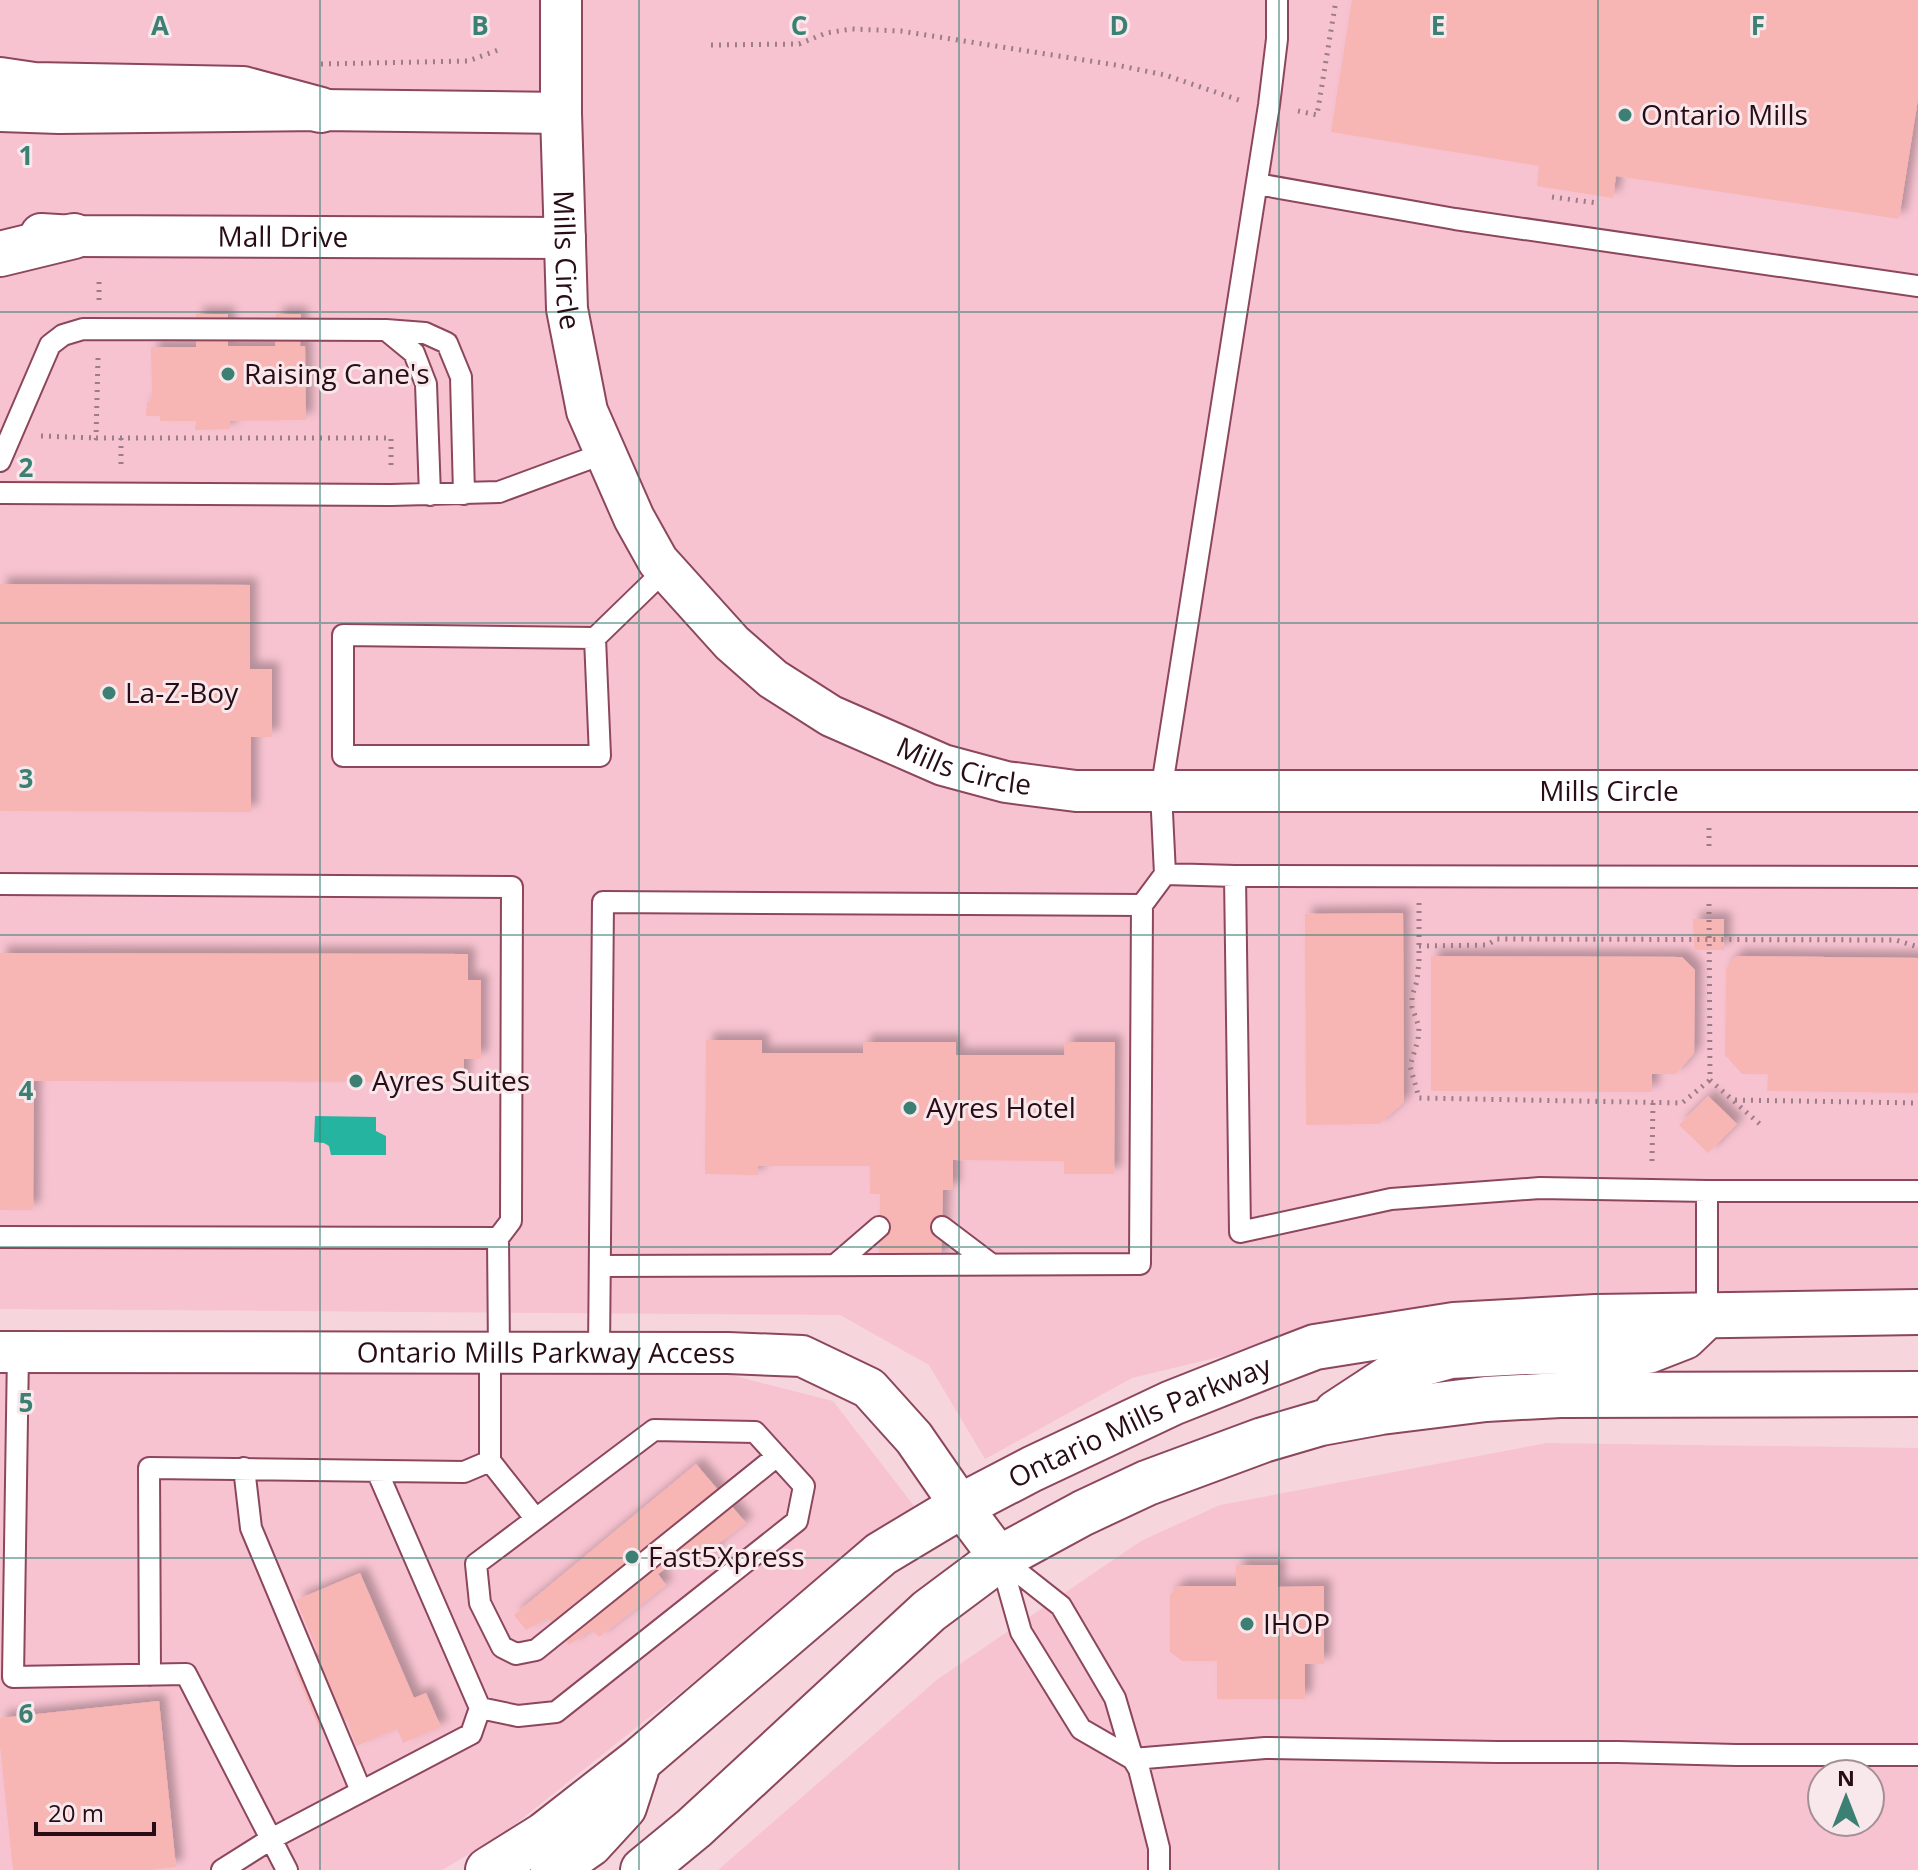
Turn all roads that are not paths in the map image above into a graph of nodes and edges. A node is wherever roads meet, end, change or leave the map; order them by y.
1 (561, 0) edge
2 (1277, 0) edge
3 (0, 80) edge
4 (321, 110) junction
5 (0, 111) edge
6 (561, 113) junction
7 (1257, 184) junction
8 (0, 231) edge
9 (74, 236) junction
10 (565, 238) junction
11 (0, 254) edge
12 (1918, 286) edge
13 (386, 330) junction
14 (605, 453) junction
15 (0, 461) edge
16 (0, 493) edge
17 (464, 494) junction
18 (430, 495) junction
19 (666, 569) junction
20 (595, 638) junction
21 (1918, 791) edge
22 (1161, 792) junction
23 (1165, 874) junction
24 (1235, 876) junction
25 (1918, 877) edge
26 (0, 884) edge
27 (1142, 905) junction
28 (1707, 1191) junction
29 (1918, 1191) edge
30 (879, 1227) dead end
31 (942, 1227) dead end
32 (0, 1237) edge
33 (498, 1238) junction
34 (991, 1264) junction
35 (835, 1265) junction
36 (600, 1266) junction
37 (1918, 1312) edge
38 (1707, 1315) junction
39 (9, 1352) edge
40 (494, 1353) junction
41 (599, 1353) junction
42 (1918, 1394) edge
43 (1321, 1423) junction
44 (777, 1456) junction
45 (490, 1461) junction
46 (244, 1468) junction
47 (377, 1471) junction
48 (961, 1506) junction
49 (535, 1518) junction
50 (1000, 1558) junction
51 (7, 1583) edge
52 (150, 1675) junction
53 (7, 1677) edge
54 (480, 1708) junction
55 (1918, 1755) edge
56 (1133, 1759) junction
57 (640, 1760) junction
58 (361, 1791) junction
59 (271, 1839) junction
60 (222, 1870) edge
61 (287, 1870) edge
62 (488, 1870) edge
63 (553, 1870) edge
64 (643, 1870) edge
65 (1159, 1870) edge

1 - 6 street, Mills Circle
2 - 7 lane
3 - 4 main road
4 - 5 street
4 - 6 street
6 - 10 street, Mills Circle
7 - 12 lane
7 - 22 lane
8 - 9 street, Mall Drive
9 - 10 street, Mall Drive
9 - 11 main road
10 - 14 street, Mills Circle
13 - 15 lane
13 - 17 lane
13 - 18 lane
14 - 17 lane
14 - 19 street, Mills Circle
16 - 18 lane
17 - 18 lane
19 - 20 lane
19 - 22 street, Mills Circle
20 - 20 lane
21 - 22 street, Mills Circle
22 - 23 lane
23 - 24 lane
23 - 27 lane
24 - 25 lane
24 - 28 lane
26 - 33 lane
27 - 34 lane
27 - 36 lane
28 - 29 lane
28 - 38 lane
30 - 35 lane
31 - 34 lane
32 - 33 lane
33 - 40 lane
34 - 35 lane
35 - 36 lane
36 - 41 lane
37 - 38 main road, Ontario Mills Parkway
38 - 43 main road
38 - 48 main road, Ontario Mills Parkway
39 - 40 street, Ontario Mills Parkway Access
39 - 51 lane
40 - 41 street, Ontario Mills Parkway Access
40 - 45 lane
41 - 48 street, Ontario Mills Parkway Access
42 - 43 main road, Ontario Mills Parkway
43 - 50 main road, Ontario Mills Parkway
44 - 49 lane
44 - 49 lane
44 - 54 lane
45 - 47 lane
45 - 49 lane
46 - 47 lane
46 - 52 lane
46 - 58 lane
47 - 54 lane
48 - 50 street, Ontario Mills Parkway Access
48 - 57 main road, Ontario Mills Parkway
50 - 56 lane
50 - 56 lane
50 - 64 main road, Ontario Mills Parkway
51 - 53 lane
52 - 53 lane
52 - 59 lane
54 - 58 lane
55 - 56 lane
56 - 65 lane
57 - 62 main road, Ontario Mills Parkway
57 - 63 main road
58 - 59 lane
59 - 60 lane
59 - 61 lane

